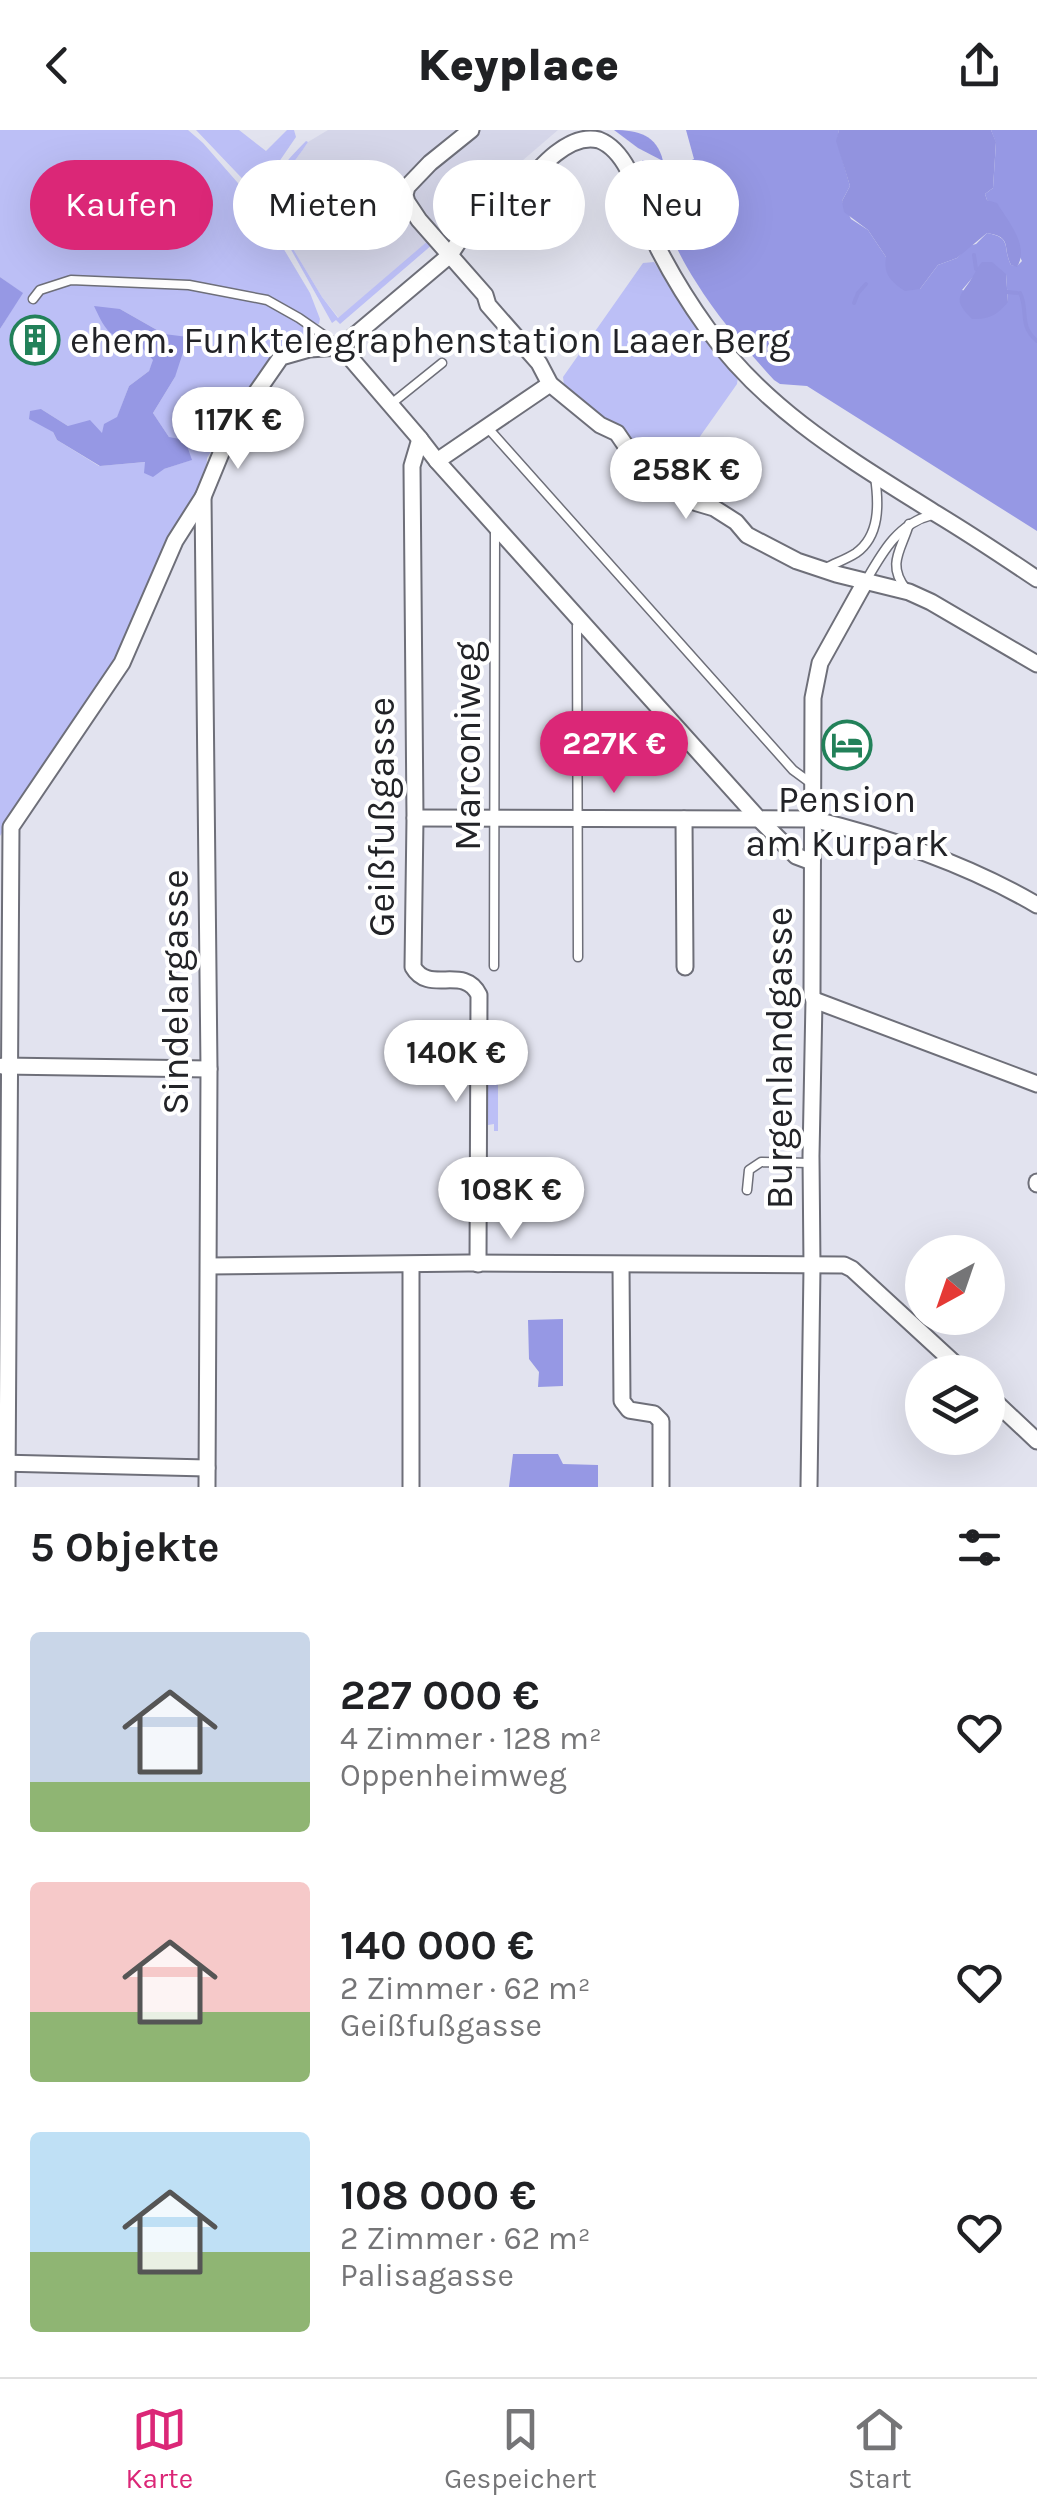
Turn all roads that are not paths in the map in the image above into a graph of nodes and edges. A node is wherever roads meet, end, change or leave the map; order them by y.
1 (471, 130) edge
2 (590, 134) edge
3 (450, 255) junction
4 (34, 299) dead end
5 (341, 348) junction
6 (442, 363) dead end
7 (550, 384) junction
8 (391, 404) junction
9 (487, 427) junction
10 (420, 438) junction
11 (437, 461) junction
12 (875, 476) junction
13 (204, 498) junction
14 (937, 514) junction
15 (909, 524) junction
16 (496, 528) junction
17 (822, 570) junction
18 (1037, 579) edge
19 (866, 582) junction
20 (908, 592) junction
21 (579, 620) junction
22 (1037, 664) edge
23 (812, 784) junction
24 (415, 818) junction
25 (495, 818) junction
26 (576, 818) junction
27 (684, 818) junction
28 (758, 818) junction
29 (812, 819) junction
30 (812, 862) junction
31 (1037, 905) edge
32 (578, 957) dead end
33 (494, 966) dead end
34 (684, 967) dead end
35 (814, 1000) junction
36 (5, 1066) edge
37 (209, 1070) junction
38 (1037, 1084) edge
39 (810, 1163) junction
40 (747, 1190) dead end
41 (478, 1264) junction
42 (411, 1265) junction
43 (621, 1265) junction
44 (209, 1266) junction
45 (812, 1267) junction
46 (946, 1355) edge
47 (1005, 1411) edge
48 (1037, 1440) edge
49 (3, 1463) edge
50 (208, 1468) junction
51 (7, 1487) edge
52 (207, 1487) edge
53 (412, 1487) edge
54 (661, 1487) edge
55 (810, 1487) edge

1 - 3 street
2 - 3 street
2 - 12 street
3 - 5 street
3 - 7 street
4 - 5 lane
5 - 8 street
5 - 13 street
6 - 8 lane
7 - 9 street
7 - 17 street
8 - 10 street
9 - 11 street
9 - 23 lane
10 - 11 street
10 - 24 street, Geißfußgasse
11 - 16 street
12 - 14 street
12 - 17 lane
13 - 36 street
13 - 37 street, Sindelargasse
14 - 15 lane
14 - 18 street
15 - 19 lane
15 - 20 lane
16 - 21 street
16 - 25 lane, Marconiweg
17 - 19 street
19 - 20 street
19 - 23 street, Burgenlandgasse
20 - 22 street
21 - 26 lane
21 - 28 street
23 - 29 street, Burgenlandgasse
24 - 25 street
24 - 41 street, Geißfußgasse
25 - 26 street
25 - 33 lane, Marconiweg
26 - 27 street
26 - 32 lane
27 - 28 street
27 - 34 street
28 - 29 street
28 - 30 street
29 - 30 street, Burgenlandgasse
29 - 31 street
30 - 35 street, Burgenlandgasse
35 - 38 street
35 - 39 street, Burgenlandgasse
36 - 37 street
36 - 49 street
37 - 44 street, Sindelargasse
39 - 40 lane
39 - 45 street, Burgenlandgasse
41 - 42 street
41 - 43 street
42 - 44 street
42 - 53 street
43 - 45 street
43 - 54 street
44 - 50 street, Sindelargasse
45 - 46 street
45 - 55 street, Burgenlandgasse
47 - 48 street
49 - 50 street
49 - 51 street
50 - 52 street, Sindelargasse

